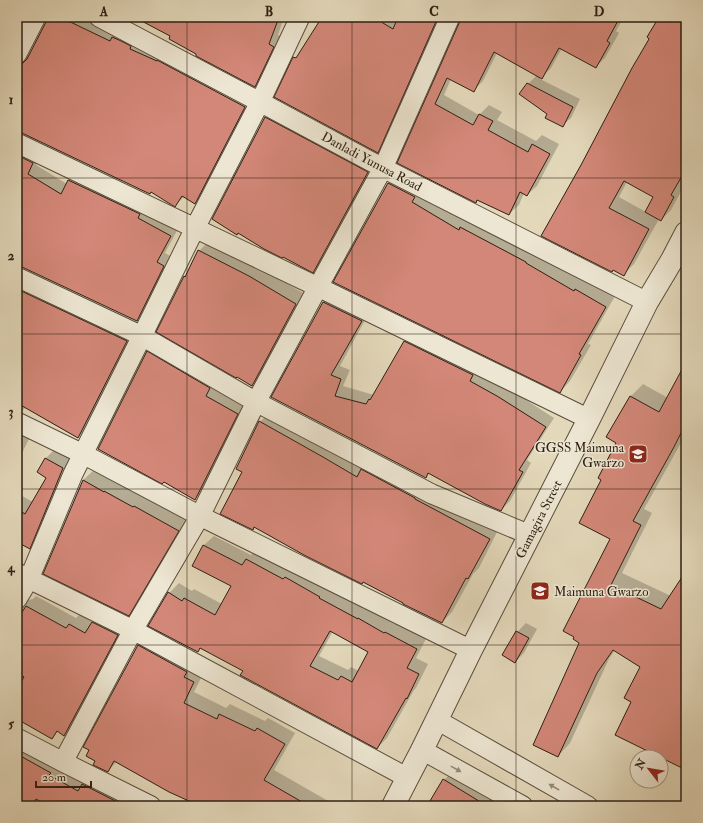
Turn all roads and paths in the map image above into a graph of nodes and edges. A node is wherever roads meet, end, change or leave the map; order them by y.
1 (36, 17) edge
2 (100, 17) edge
3 (300, 17) edge
4 (450, 17) edge
5 (17, 54) edge
6 (260, 102) junction
7 (17, 143) edge
8 (383, 168) junction
9 (195, 228) junction
10 (686, 233) edge
11 (679, 262) edge
12 (17, 277) edge
13 (318, 287) junction
14 (647, 302) junction
15 (142, 336) junction
16 (256, 402) junction
17 (589, 419) junction
18 (17, 422) edge
19 (83, 454) junction
20 (200, 516) junction
21 (530, 535) junction
22 (23, 576) edge
23 (17, 599) edge
24 (133, 630) junction
25 (471, 650) junction
26 (437, 720) junction
27 (17, 738) edge
28 (422, 750) junction
29 (63, 762) junction
30 (408, 778) junction
31 (151, 806) edge
32 (392, 806) edge
33 (523, 806) edge
34 (588, 806) edge

1 - 5 street
2 - 6 street, Danladi Yunusa Road
3 - 6 street
4 - 8 street
6 - 8 street, Danladi Yunusa Road
6 - 9 street
7 - 9 street
8 - 13 street
8 - 14 street, Danladi Yunusa Road
9 - 13 street
9 - 15 street
10 - 11 street, Gamagira Street
11 - 14 street, Gamagira Street
12 - 15 street
13 - 16 street
13 - 17 street
14 - 17 street, Gamagira Street
15 - 16 street
15 - 19 street
16 - 20 street
16 - 21 street
17 - 21 street, Gamagira Street
18 - 19 street
19 - 20 street
19 - 22 street
20 - 24 street
20 - 25 street
21 - 25 street, Gamagira Street
22 - 23 street
22 - 24 street
24 - 29 street
24 - 30 street
25 - 26 street, Gamagira Street
26 - 28 street, Gamagira Street
34 -> 26 street
27 - 29 street
28 - 30 street, Gamagira Street
28 -> 33 street
29 - 31 street
30 - 32 street, Gamagira Street

